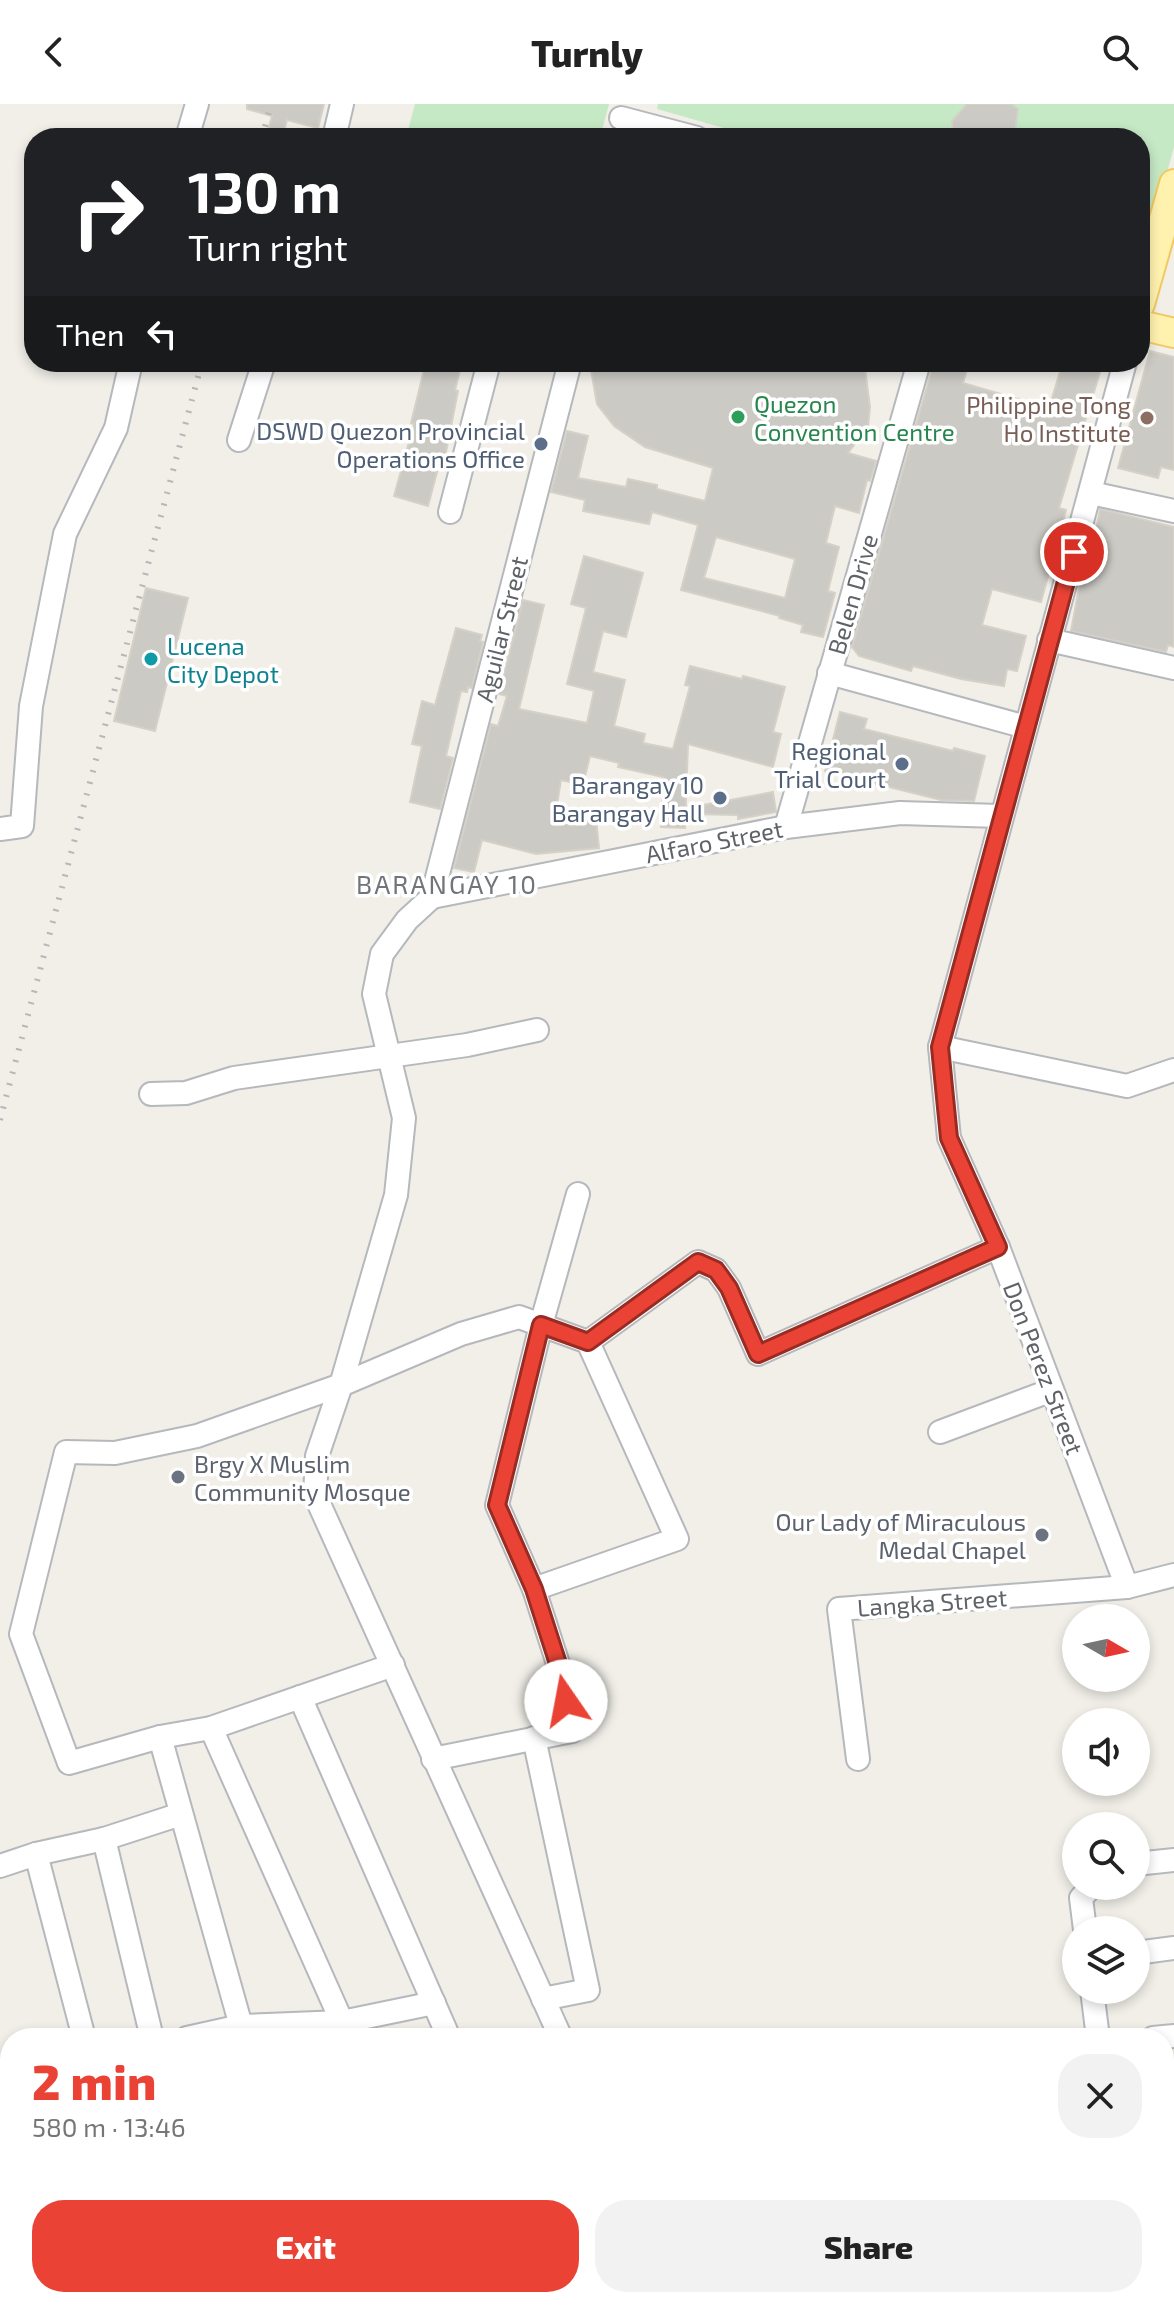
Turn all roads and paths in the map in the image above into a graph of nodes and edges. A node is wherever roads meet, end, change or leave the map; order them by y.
1 (197, 104) edge
2 (342, 104) edge
3 (620, 120) edge
4 (190, 128) edge
5 (336, 128) edge
6 (654, 128) edge
7 (1174, 184) edge
8 (1150, 269) edge
9 (1150, 327) edge
10 (1174, 333) edge
11 (129, 372) edge
12 (261, 372) edge
13 (486, 372) edge
14 (567, 372) edge
15 (916, 372) edge
16 (1122, 372) edge
17 (239, 440) dead end
18 (1091, 493) junction
19 (1174, 511) edge
20 (450, 512) dead end
21 (1049, 640) junction
22 (1174, 668) edge
23 (829, 673) junction
24 (1026, 727) junction
25 (1000, 816) junction
26 (786, 827) junction
27 (0, 829) edge
28 (432, 897) junction
29 (537, 1030) dead end
30 (940, 1047) junction
31 (388, 1055) junction
32 (1174, 1070) edge
33 (151, 1094) dead end
34 (578, 1194) dead end
35 (998, 1247) junction
36 (541, 1325) junction
37 (588, 1342) junction
38 (341, 1385) junction
39 (1052, 1390) junction
40 (940, 1432) dead end
41 (1174, 1575) edge
42 (1127, 1587) junction
43 (534, 1589) junction
44 (393, 1665) junction
45 (300, 1697) junction
46 (211, 1728) junction
47 (160, 1737) junction
48 (534, 1738) junction
49 (433, 1759) junction
50 (858, 1759) dead end
51 (181, 1814) junction
52 (104, 1839) junction
53 (36, 1854) junction
54 (1174, 1860) edge
55 (1150, 1863) edge
56 (0, 1866) edge
57 (1174, 1948) edge
58 (1150, 1951) edge
59 (543, 1999) junction
60 (434, 2003) junction
61 (1094, 2004) edge
62 (342, 2022) junction
63 (241, 2026) junction
64 (81, 2028) edge
65 (150, 2028) edge
66 (232, 2028) edge
67 (445, 2028) edge
68 (556, 2028) edge
69 (1097, 2028) edge

1 - 4 street
2 - 5 street
3 - 6 street
7 - 8 main road
9 - 10 main road
11 - 27 street
12 - 17 street
13 - 20 street
14 - 28 street, Aguilar Street
15 - 23 street, Belen Drive
16 - 18 street, Don Perez Street
18 - 19 street
18 - 21 street, Don Perez Street
21 - 22 street
21 - 24 street, Don Perez Street
23 - 24 street
23 - 26 street, Belen Drive
24 - 25 street, Don Perez Street
25 - 26 street, Alfaro Street
25 - 30 street, Don Perez Street
26 - 28 street, Alfaro Street
28 - 31 street
29 - 31 street
30 - 32 street
30 - 35 street, Don Perez Street
31 - 33 street
31 - 38 street
34 - 36 street
35 - 37 street
35 - 39 street, Don Perez Street
36 - 37 street
36 - 38 street
36 - 43 street
37 - 43 street
38 - 44 street
38 - 47 street
39 - 40 street
39 - 42 street, Don Perez Street
41 - 42 street, Langka Street
42 - 50 street, Langka Street
43 - 48 street
44 - 45 street
44 - 49 street
45 - 46 street
45 - 60 street
46 - 47 street
46 - 62 street
47 - 51 street
48 - 49 street
48 - 59 street
49 - 59 street
51 - 52 street
51 - 63 street
52 - 53 street
52 - 65 street
53 - 56 street
53 - 64 street
54 - 55 street
57 - 58 street
59 - 68 street
60 - 62 street
60 - 67 street
61 - 69 street
62 - 63 street
63 - 66 street

